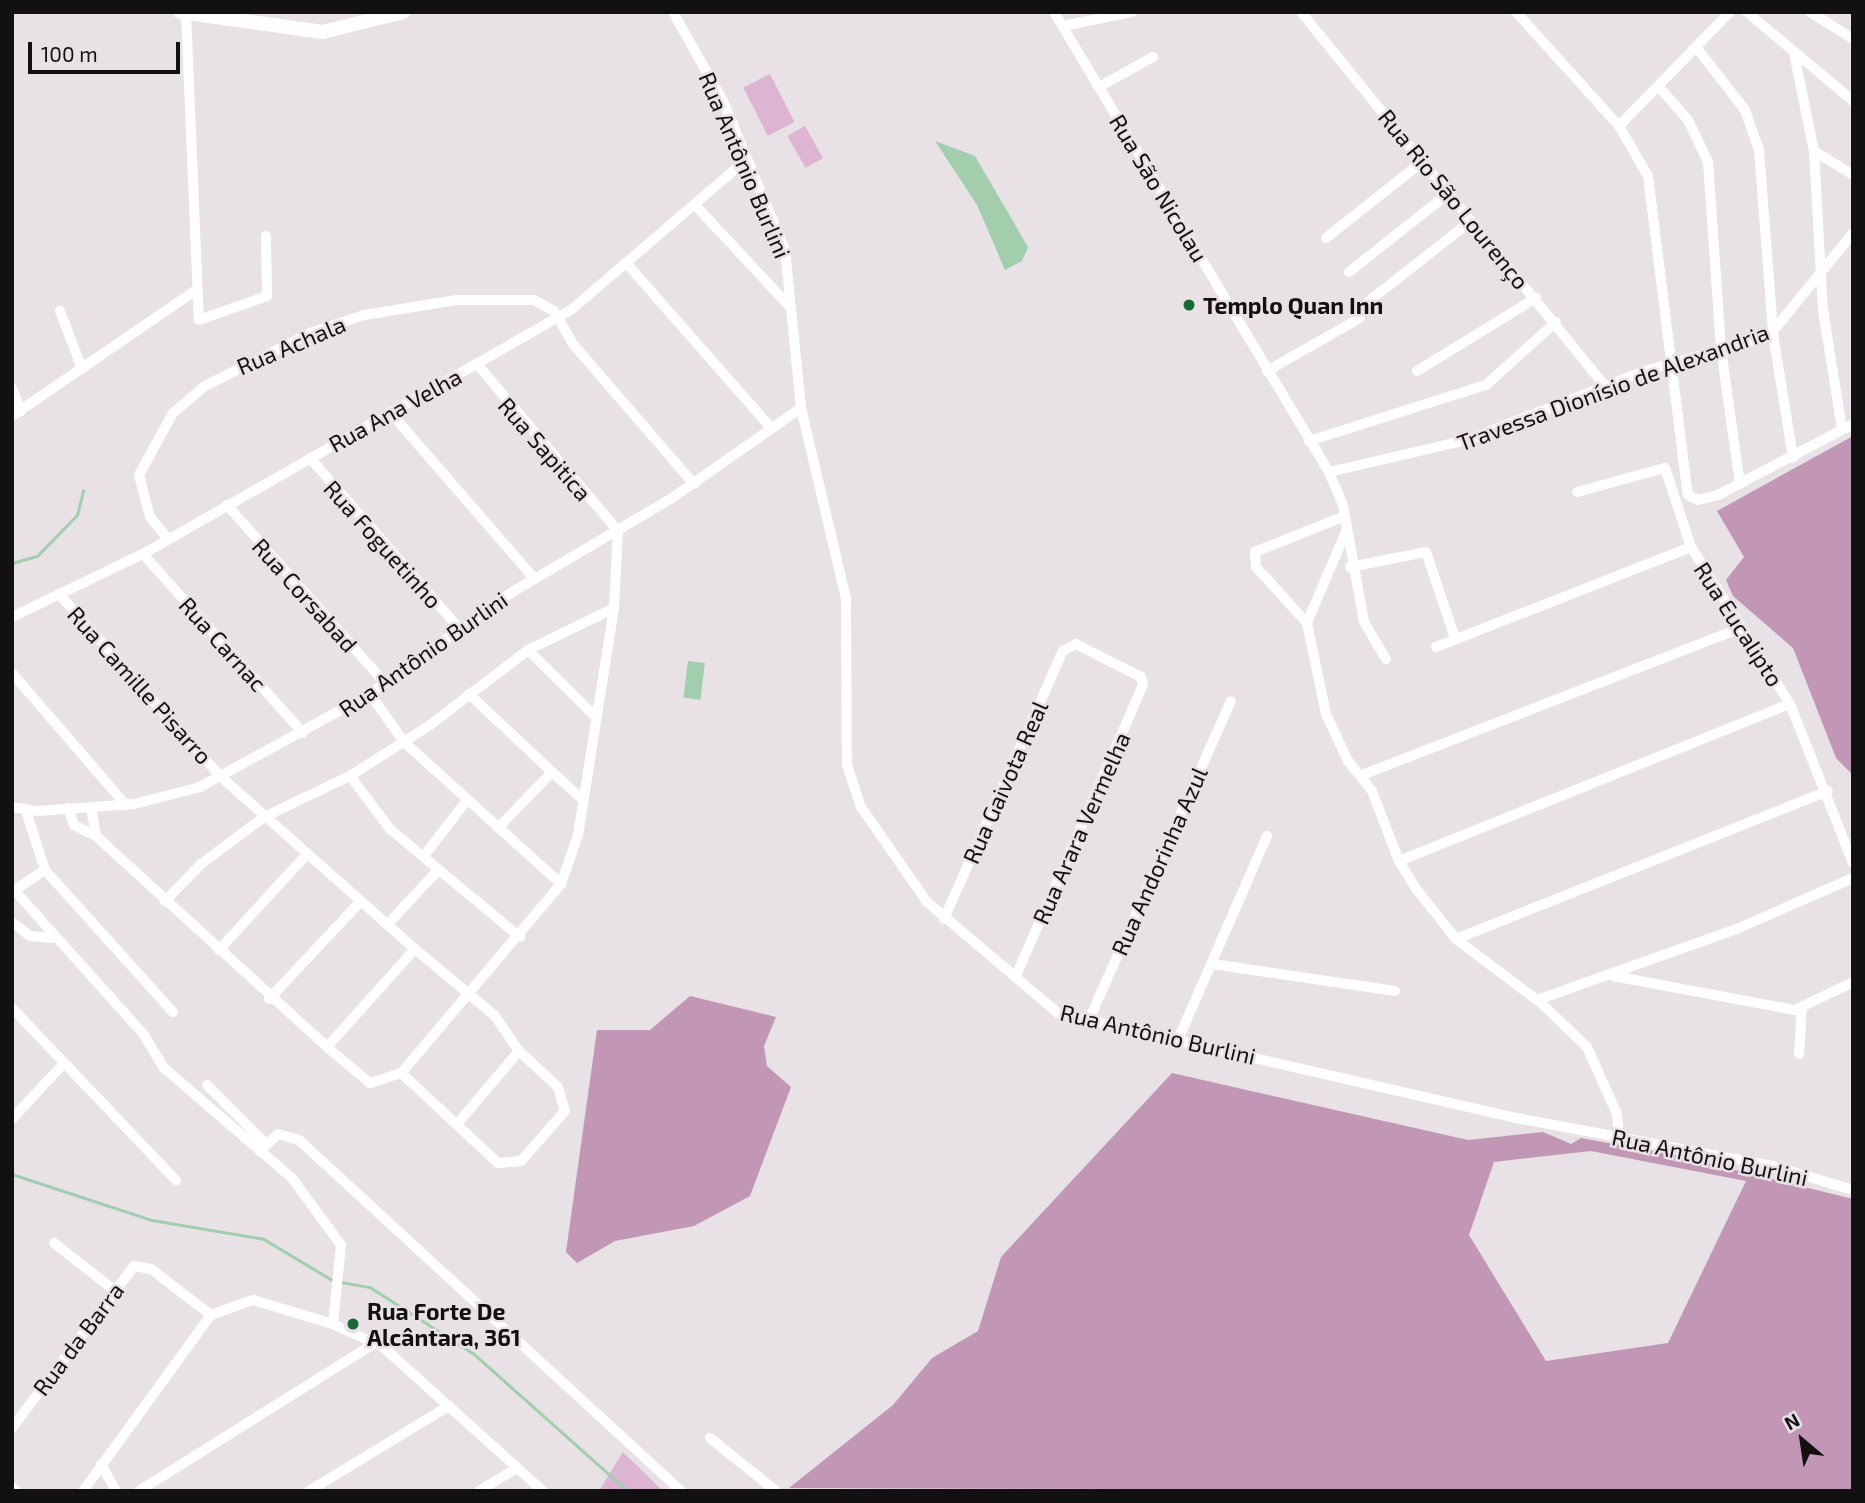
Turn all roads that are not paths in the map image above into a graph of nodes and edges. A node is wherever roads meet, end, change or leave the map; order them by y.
1 (180, 12) edge
2 (404, 12) edge
3 (673, 12) edge
4 (1054, 12) edge
5 (1132, 12) edge
6 (1301, 12) edge
7 (1516, 12) edge
8 (1730, 12) edge
9 (1747, 12) edge
10 (1810, 12) edge
11 (186, 13) edge
12 (364, 19) edge
13 (1063, 26) junction
14 (1853, 39) edge
15 (1696, 47) junction
16 (1153, 57) dead end
17 (1795, 58) junction
18 (1099, 87) junction
19 (1659, 87) junction
20 (1853, 101) edge
21 (1619, 125) junction
22 (1814, 151) junction
23 (747, 159) junction
24 (1423, 161) junction
25 (1853, 175) edge
26 (1449, 193) junction
27 (695, 205) junction
28 (1471, 221) junction
29 (1853, 233) edge
30 (266, 236) dead end
31 (1326, 239) dead end
32 (628, 265) junction
33 (1349, 272) dead end
34 (1820, 272) junction
35 (197, 290) junction
36 (1536, 298) junction
37 (1369, 301) dead end
38 (791, 308) junction
39 (60, 311) dead end
40 (560, 317) junction
41 (1360, 318) dead end
42 (1556, 322) junction
43 (1773, 334) junction
44 (1721, 349) junction
45 (1667, 363) junction
46 (477, 364) junction
47 (82, 369) junction
48 (1267, 371) junction
49 (1417, 371) dead end
50 (1606, 387) junction
51 (12, 388) edge
52 (801, 408) junction
53 (390, 412) junction
54 (16, 414) edge
55 (1848, 427) edge
56 (771, 428) junction
57 (1309, 441) junction
58 (1793, 457) junction
59 (310, 458) junction
60 (1329, 472) junction
61 (694, 484) junction
62 (1740, 484) junction
63 (1577, 492) dead end
64 (1689, 496) junction
65 (227, 505) junction
66 (1676, 508) junction
67 (1345, 516) junction
68 (1347, 529) junction
69 (618, 531) junction
70 (168, 539) junction
71 (1691, 547) junction
72 (143, 554) junction
73 (1352, 567) junction
74 (534, 578) junction
75 (59, 594) junction
76 (614, 608) junction
77 (12, 617) edge
78 (1307, 623) junction
79 (459, 628) junction
80 (1739, 629) junction
81 (1455, 638) junction
82 (1436, 647) dead end
83 (528, 650) junction
84 (1386, 659) dead end
85 (12, 673) edge
86 (1144, 682) joint
87 (385, 683) junction
88 (370, 694) junction
89 (469, 694) junction
90 (1231, 701) dead end
91 (1790, 704) junction
92 (596, 718) junction
93 (303, 733) junction
94 (404, 742) junction
95 (552, 772) junction
96 (1362, 775) junction
97 (220, 776) junction
98 (350, 776) junction
99 (1828, 791) junction
100 (467, 800) junction
101 (583, 800) junction
102 (126, 805) junction
103 (12, 807) edge
104 (91, 807) junction
105 (68, 808) junction
106 (26, 811) junction
107 (264, 817) junction
108 (498, 828) junction
109 (96, 836) junction
110 (1266, 836) dead end
111 (306, 855) junction
112 (424, 856) junction
113 (1399, 861) junction
114 (1853, 863) edge
115 (439, 869) junction
116 (45, 870) junction
117 (1853, 878) edge
118 (561, 884) junction
119 (13, 891) edge
120 (165, 901) junction
121 (360, 902) junction
122 (944, 919) junction
123 (12, 922) edge
124 (387, 925) junction
125 (520, 937) junction
126 (52, 938) junction
127 (1456, 939) junction
128 (415, 949) junction
129 (219, 950) junction
130 (1212, 964) junction
131 (1017, 973) junction
132 (1612, 976) junction
133 (1853, 982) edge
134 (1395, 991) dead end
135 (469, 996) junction
136 (269, 999) junction
137 (1539, 1001) junction
138 (12, 1008) edge
139 (1802, 1008) junction
140 (173, 1012) dead end
141 (1088, 1022) junction
142 (1177, 1042) junction
143 (327, 1047) junction
144 (519, 1051) junction
145 (1799, 1054) dead end
146 (64, 1063) junction
147 (401, 1073) junction
148 (207, 1085) dead end
149 (12, 1119) edge
150 (458, 1123) junction
151 (1619, 1138) junction
152 (262, 1147) junction
153 (176, 1180) dead end
154 (1853, 1190) edge
155 (54, 1243) dead end
156 (114, 1290) junction
157 (211, 1315) junction
158 (333, 1324) junction
159 (375, 1343) junction
160 (449, 1406) junction
161 (12, 1428) edge
162 (710, 1438) dead end
163 (101, 1464) junction
164 (517, 1468) junction
165 (12, 1487) edge
166 (17, 1491) edge
167 (83, 1491) edge
168 (116, 1491) edge
169 (139, 1491) edge
170 (309, 1491) edge
171 (479, 1491) edge
172 (543, 1491) edge
173 (681, 1491) edge
174 (776, 1491) edge

1 - 11 main road
2 - 12 main road
3 - 23 street, Rua Antônio Burlini
4 - 13 street, Rua São Nicolau
5 - 13 street
6 - 24 street, Rua Rio São Lourenço
7 - 21 street
8 - 15 street
9 - 17 street
10 - 14 street
11 - 12 main road
11 - 35 street
13 - 18 street, Rua São Nicolau
15 - 19 street
15 - 43 street
16 - 18 street
17 - 20 street
17 - 22 street
18 - 48 street, Rua São Nicolau
19 - 21 street
19 - 44 street
21 - 45 street
22 - 25 street
22 - 34 street
23 - 27 street, Rua Ana Velha
23 - 38 street, Rua Antônio Burlini
24 - 26 street, Rua Rio São Lourenço
24 - 31 street
26 - 28 street, Rua Rio São Lourenço
26 - 33 street
27 - 32 street, Rua Ana Velha
27 - 38 street
28 - 36 street, Rua Rio São Lourenço
28 - 37 street
29 - 34 street, Travessa Dionísio de Alexandria
30 - 35 street
32 - 40 street, Rua Ana Velha
32 - 56 street
34 - 43 street, Travessa Dionísio de Alexandria
34 - 55 street
35 - 47 street
36 - 42 street, Rua Rio São Lourenço
36 - 49 street
38 - 52 street, Rua Antônio Burlini
39 - 47 street
40 - 46 street, Rua Ana Velha
40 - 61 street
40 - 70 street, Rua Achala
41 - 48 street
42 - 50 street, Rua Rio São Lourenço
42 - 57 street
43 - 44 street, Travessa Dionísio de Alexandria
43 - 58 street
44 - 45 street, Travessa Dionísio de Alexandria
44 - 62 street
45 - 50 street, Travessa Dionísio de Alexandria
45 - 64 street
46 - 53 street, Rua Ana Velha
46 - 69 street, Rua Sapitica
47 - 54 street
48 - 57 street, Rua São Nicolau
50 - 60 street, Travessa Dionísio de Alexandria
51 - 54 street
52 - 56 street, Rua Antônio Burlini
52 - 122 street, Rua Antônio Burlini
53 - 59 street, Rua Ana Velha
53 - 74 street
55 - 58 street
56 - 61 street, Rua Antônio Burlini
57 - 60 street, Rua São Nicolau
58 - 62 street
59 - 65 street, Rua Ana Velha
59 - 79 street, Rua Foguetinho
60 - 67 street, Rua São Nicolau
61 - 69 street, Rua Antônio Burlini
62 - 64 street
63 - 66 street, Rua Eucalipto
64 - 66 street
65 - 70 street, Rua Ana Velha
65 - 87 street, Rua Corsabad
66 - 71 street, Rua Eucalipto
67 - 68 street, Rua São Nicolau
67 - 78 street
68 - 73 street, Rua São Nicolau
68 - 78 street
69 - 74 street, Rua Antônio Burlini
69 - 76 street
70 - 72 street, Rua Ana Velha
71 - 80 street, Rua Eucalipto
71 - 81 street
72 - 75 street, Rua Ana Velha
72 - 93 street, Rua Carnac
73 - 81 street
73 - 84 street, Rua São Nicolau
74 - 79 street, Rua Antônio Burlini
75 - 77 street, Rua Ana Velha
75 - 97 street, Rua Camille Pisarro
76 - 83 street
76 - 92 street
78 - 96 street
79 - 87 street, Rua Antônio Burlini
80 - 91 street, Rua Eucalipto
80 - 96 street
81 - 82 street
83 - 89 street
83 - 92 street
85 - 102 street
86 - 122 street, Rua Gaivota Real
86 - 131 street, Rua Arara Vermelha
87 - 88 street, Rua Antônio Burlini
88 - 93 street, Rua Antônio Burlini
88 - 94 street
89 - 94 street
89 - 95 street
90 - 141 street, Rua Andorinha Azul
91 - 99 street, Rua Eucalipto
91 - 113 street
92 - 101 street
93 - 97 street, Rua Antônio Burlini
94 - 98 street
94 - 100 street
95 - 101 street
95 - 108 street
96 - 113 street
97 - 102 street, Rua Antônio Burlini
97 - 107 street, Rua Camille Pisarro
98 - 107 street
98 - 112 street
99 - 114 street, Rua Eucalipto
99 - 127 street
100 - 108 street
100 - 112 street
101 - 118 street
102 - 104 street, Rua Antônio Burlini
103 - 106 street, Rua Antônio Burlini
104 - 105 street, Rua Antônio Burlini
104 - 109 street
105 - 106 street, Rua Antônio Burlini
105 - 109 street
106 - 116 street
107 - 111 street, Rua Camille Pisarro
107 - 120 street
108 - 118 street
109 - 120 street
110 - 130 street
111 - 121 street, Rua Camille Pisarro
111 - 129 street
112 - 115 street
113 - 127 street
115 - 124 street
115 - 125 street
116 - 119 street
116 - 140 street
117 - 132 street
118 - 125 street
119 - 126 street
120 - 129 street
121 - 124 street, Rua Camille Pisarro
121 - 136 street
122 - 131 street, Rua Antônio Burlini
123 - 126 street
124 - 128 street, Rua Camille Pisarro
125 - 135 street
126 - 152 street
127 - 137 street
128 - 135 street, Rua Camille Pisarro
128 - 143 street
129 - 136 street
130 - 134 street
130 - 142 street
131 - 141 street, Rua Antônio Burlini
132 - 137 street
132 - 139 street
133 - 139 street
135 - 144 street, Rua Camille Pisarro
135 - 147 street
136 - 143 street
137 - 151 street
138 - 146 street
139 - 145 street
141 - 142 street, Rua Antônio Burlini
142 - 151 street, Rua Antônio Burlini
143 - 147 street
144 - 150 street
144 - 150 street, Rua Camille Pisarro
146 - 149 street
146 - 153 street
147 - 150 street
148 - 152 street
151 - 154 street, Rua Antônio Burlini
152 - 158 street
152 - 173 street
155 - 156 street
156 - 157 street, Rua da Barra
156 - 161 street, Rua da Barra
157 - 158 street
157 - 163 street
158 - 159 street
159 - 160 street
159 - 169 street
160 - 164 street
160 - 170 street
162 - 174 street
163 - 167 street
163 - 168 street
164 - 171 street
164 - 172 street
165 - 166 street

